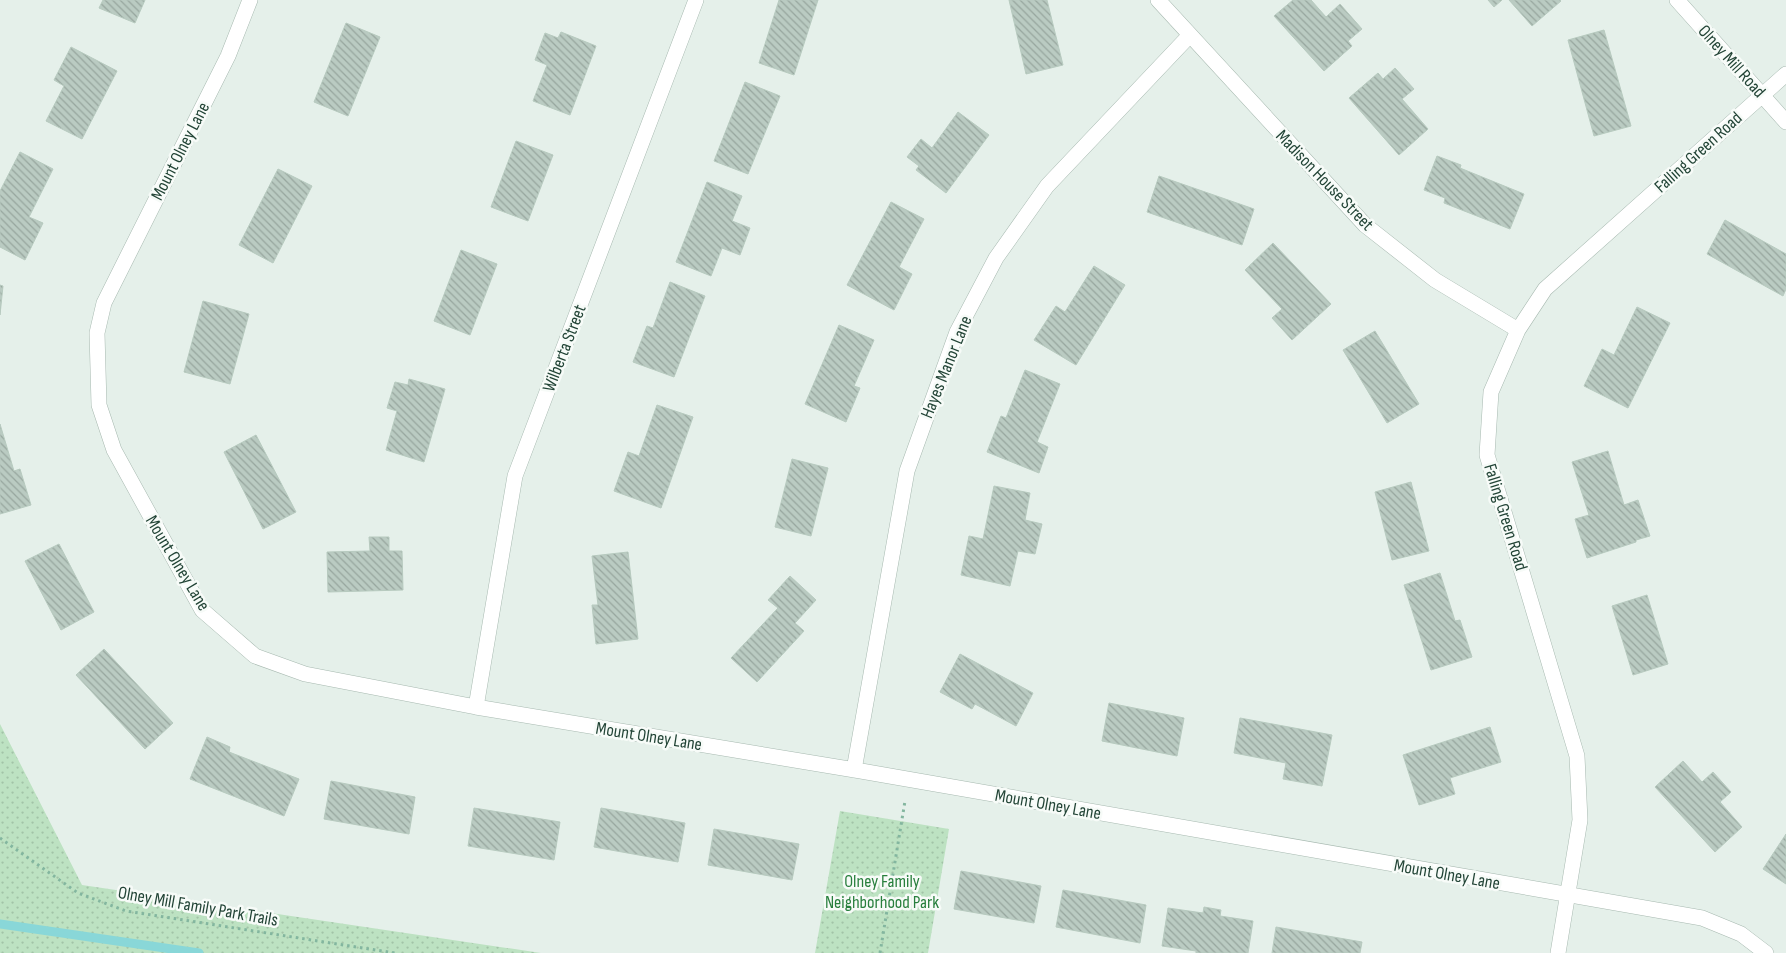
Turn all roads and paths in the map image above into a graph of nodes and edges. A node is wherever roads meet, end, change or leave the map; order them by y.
1 (250, 0) edge
2 (696, 0) edge
3 (1158, 0) edge
4 (1677, 0) edge
5 (1190, 35) junction
6 (1786, 74) edge
7 (1762, 95) junction
8 (1786, 122) edge
9 (1518, 330) junction
10 (476, 708) junction
11 (854, 770) junction
12 (908, 780) junction
13 (0, 838) edge
14 (1568, 895) junction
15 (379, 952) edge
16 (395, 953) edge
17 (880, 953) edge
18 (1558, 953) edge
19 (1766, 953) edge

1 - 10 street, Mount Olney Lane
2 - 10 street, Wilberta Street
3 - 5 street, Madison House Street
4 - 7 street, Olney Mill Road
5 - 9 street, Madison House Street
5 - 11 street, Hayes Manor Lane
6 - 7 street, Falling Green Road
7 - 8 street, Olney Mill Road
7 - 9 street, Falling Green Road
9 - 14 street, Falling Green Road
10 - 11 street, Mount Olney Lane
11 - 12 street, Mount Olney Lane
12 - 14 street, Mount Olney Lane
12 - 17 path
13 - 15 path, Olney Mill Family Park Trails
14 - 18 street, Falling Green Road
14 - 19 street, Mount Olney Lane
15 - 16 path, Olney Mill Family Park Trails

